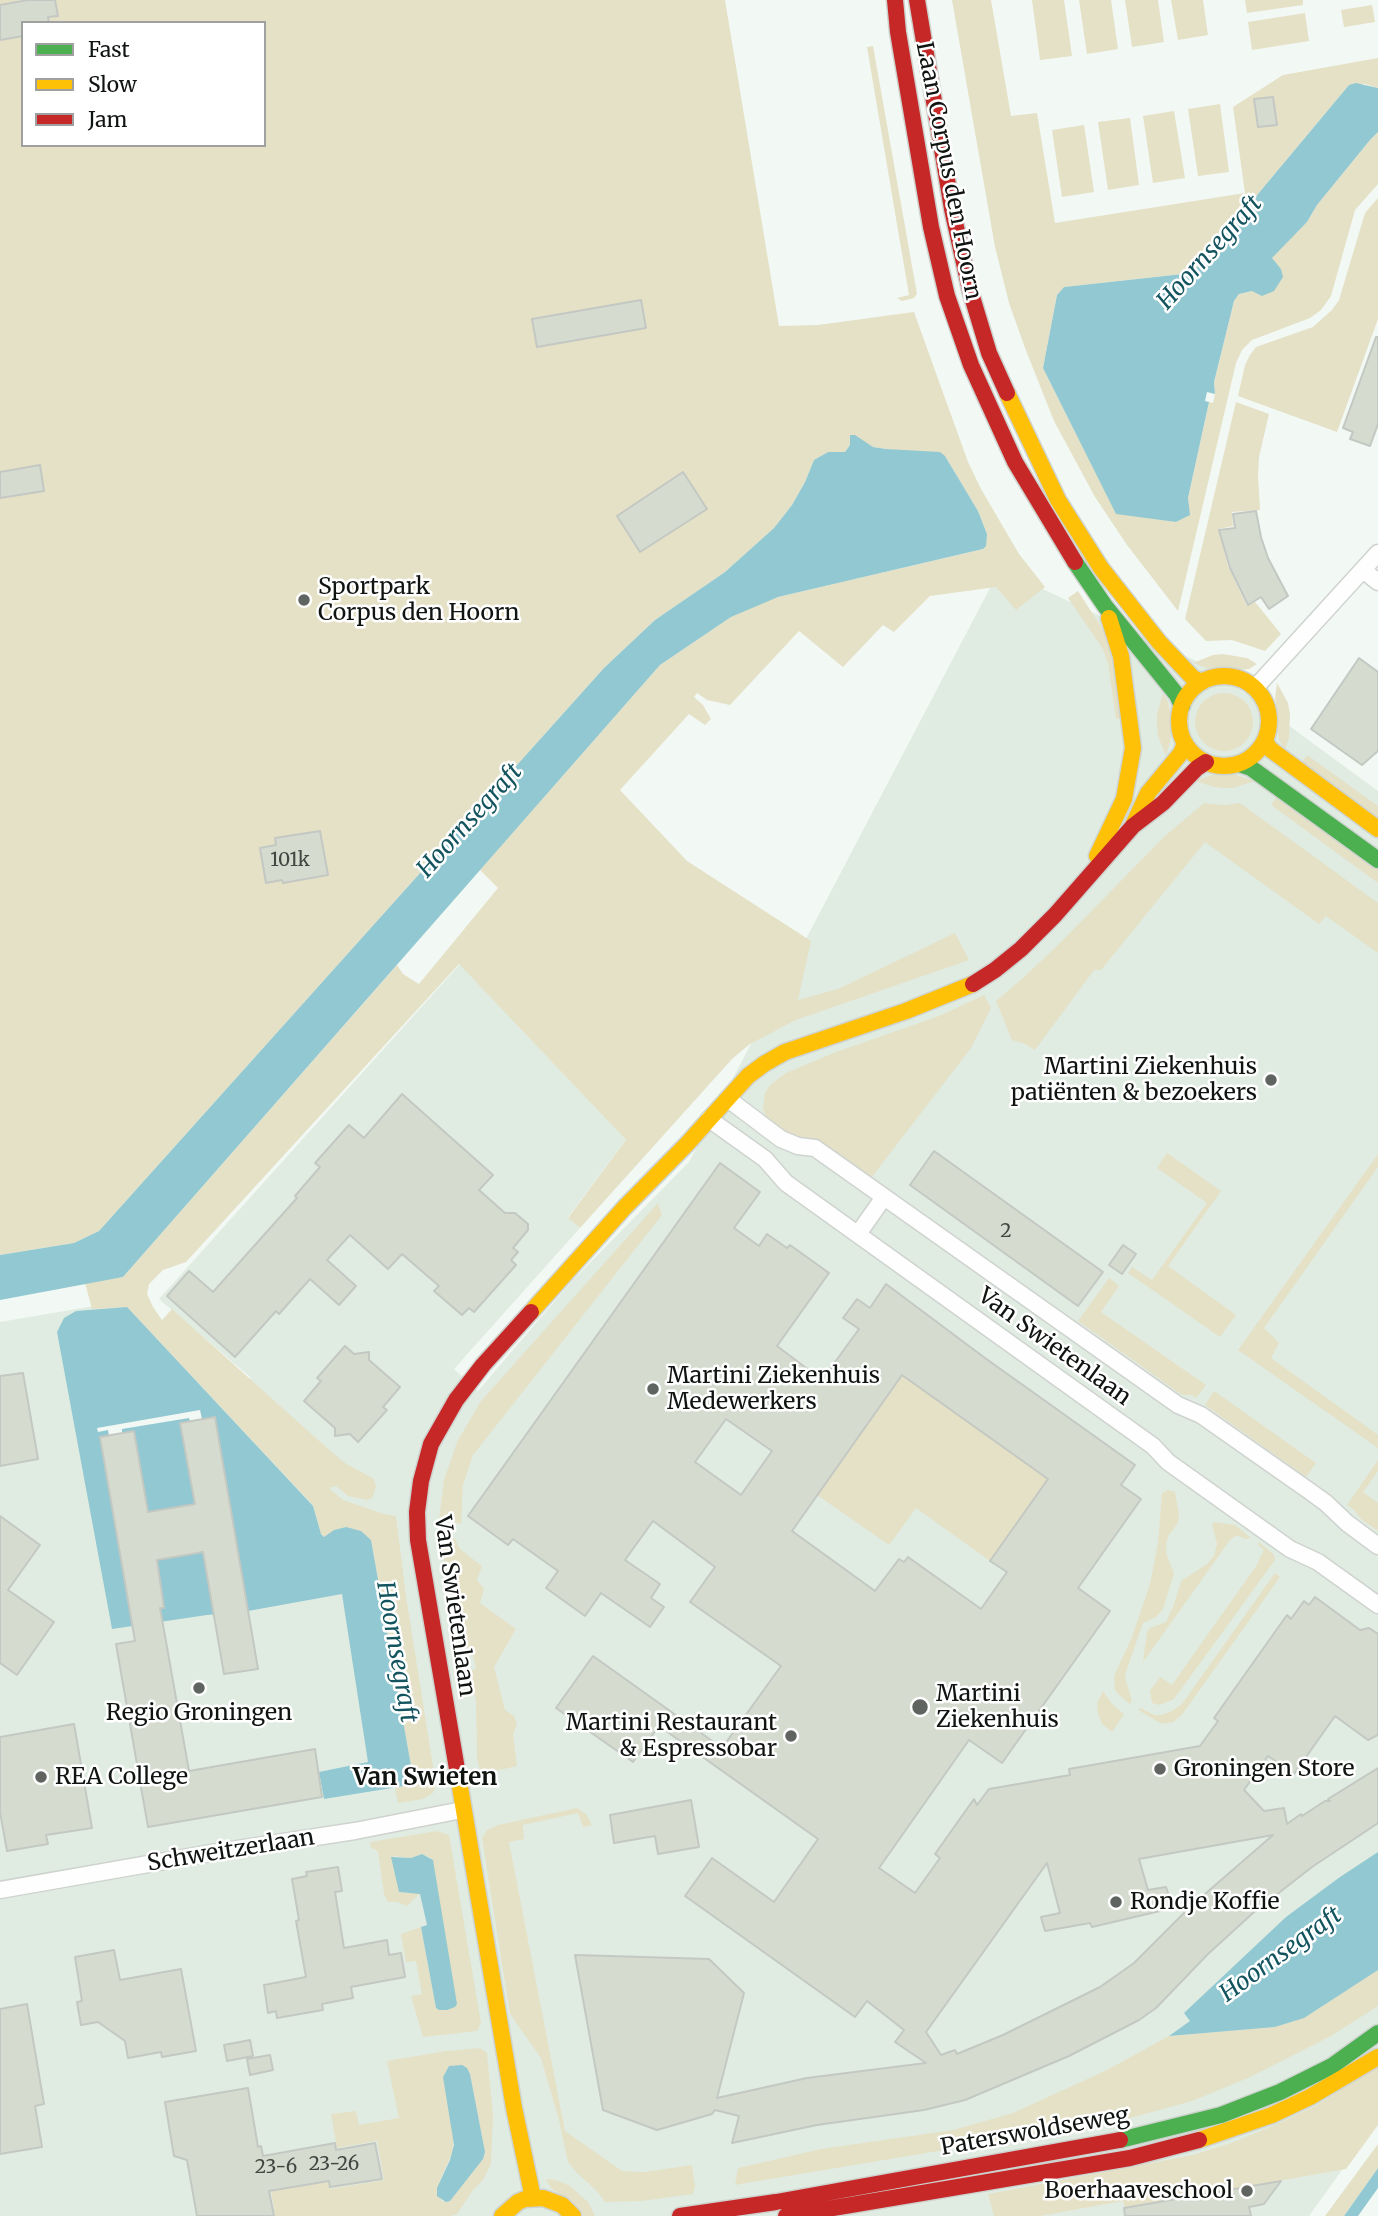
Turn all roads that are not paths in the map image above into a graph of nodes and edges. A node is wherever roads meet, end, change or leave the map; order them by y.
1 (895, 0) edge
2 (917, 0) edge
3 (1378, 553) edge
4 (1363, 570) junction
5 (1378, 582) edge
6 (1105, 606) junction
7 (1202, 682) junction
8 (1255, 688) junction
9 (1182, 706) junction
10 (1265, 741) junction
11 (1185, 743) junction
12 (1206, 762) junction
13 (1238, 764) junction
14 (1133, 826) junction
15 (1378, 829) edge
16 (1378, 860) edge
17 (1075, 894) junction
18 (728, 1098) junction
19 (709, 1119) junction
20 (884, 1197) junction
21 (858, 1234) junction
22 (1378, 1546) edge
23 (1378, 1605) edge
24 (462, 1810) junction
25 (0, 1890) edge
26 (1378, 2033) edge
27 (1378, 2057) edge
28 (533, 2198) junction
29 (502, 2216) edge
30 (573, 2216) edge
31 (680, 2216) edge
32 (786, 2216) edge

1 - 6 main road, Laan Corpus den Hoorn
2 - 7 main road, Laan Corpus den Hoorn
3 - 4 street
4 - 5 street
4 - 8 street
6 - 9 main road, Laan Corpus den Hoorn
6 - 17 main road
7 - 8 main road
7 - 9 main road
8 - 10 main road
9 - 11 main road
10 - 13 main road
10 - 15 main road
11 - 12 main road
11 - 14 main road, Van Swietenlaan
12 - 13 main road
12 - 14 main road, Van Swietenlaan
13 - 16 main road
14 - 17 main road, Van Swietenlaan
17 - 18 main road, Van Swietenlaan
18 - 19 main road, Van Swietenlaan
18 - 20 street, Van Swietenlaan
19 - 21 street, Van Swietenlaan
19 - 24 main road, Van Swietenlaan
20 - 21 street
20 - 22 street, Van Swietenlaan
21 - 23 street, Van Swietenlaan
24 - 25 street, Schweitzerlaan
24 - 28 main road, Van Swietenlaan
26 - 31 main road, Paterswoldseweg
27 - 32 main road, Paterswoldseweg
28 - 29 main road
28 - 30 main road

